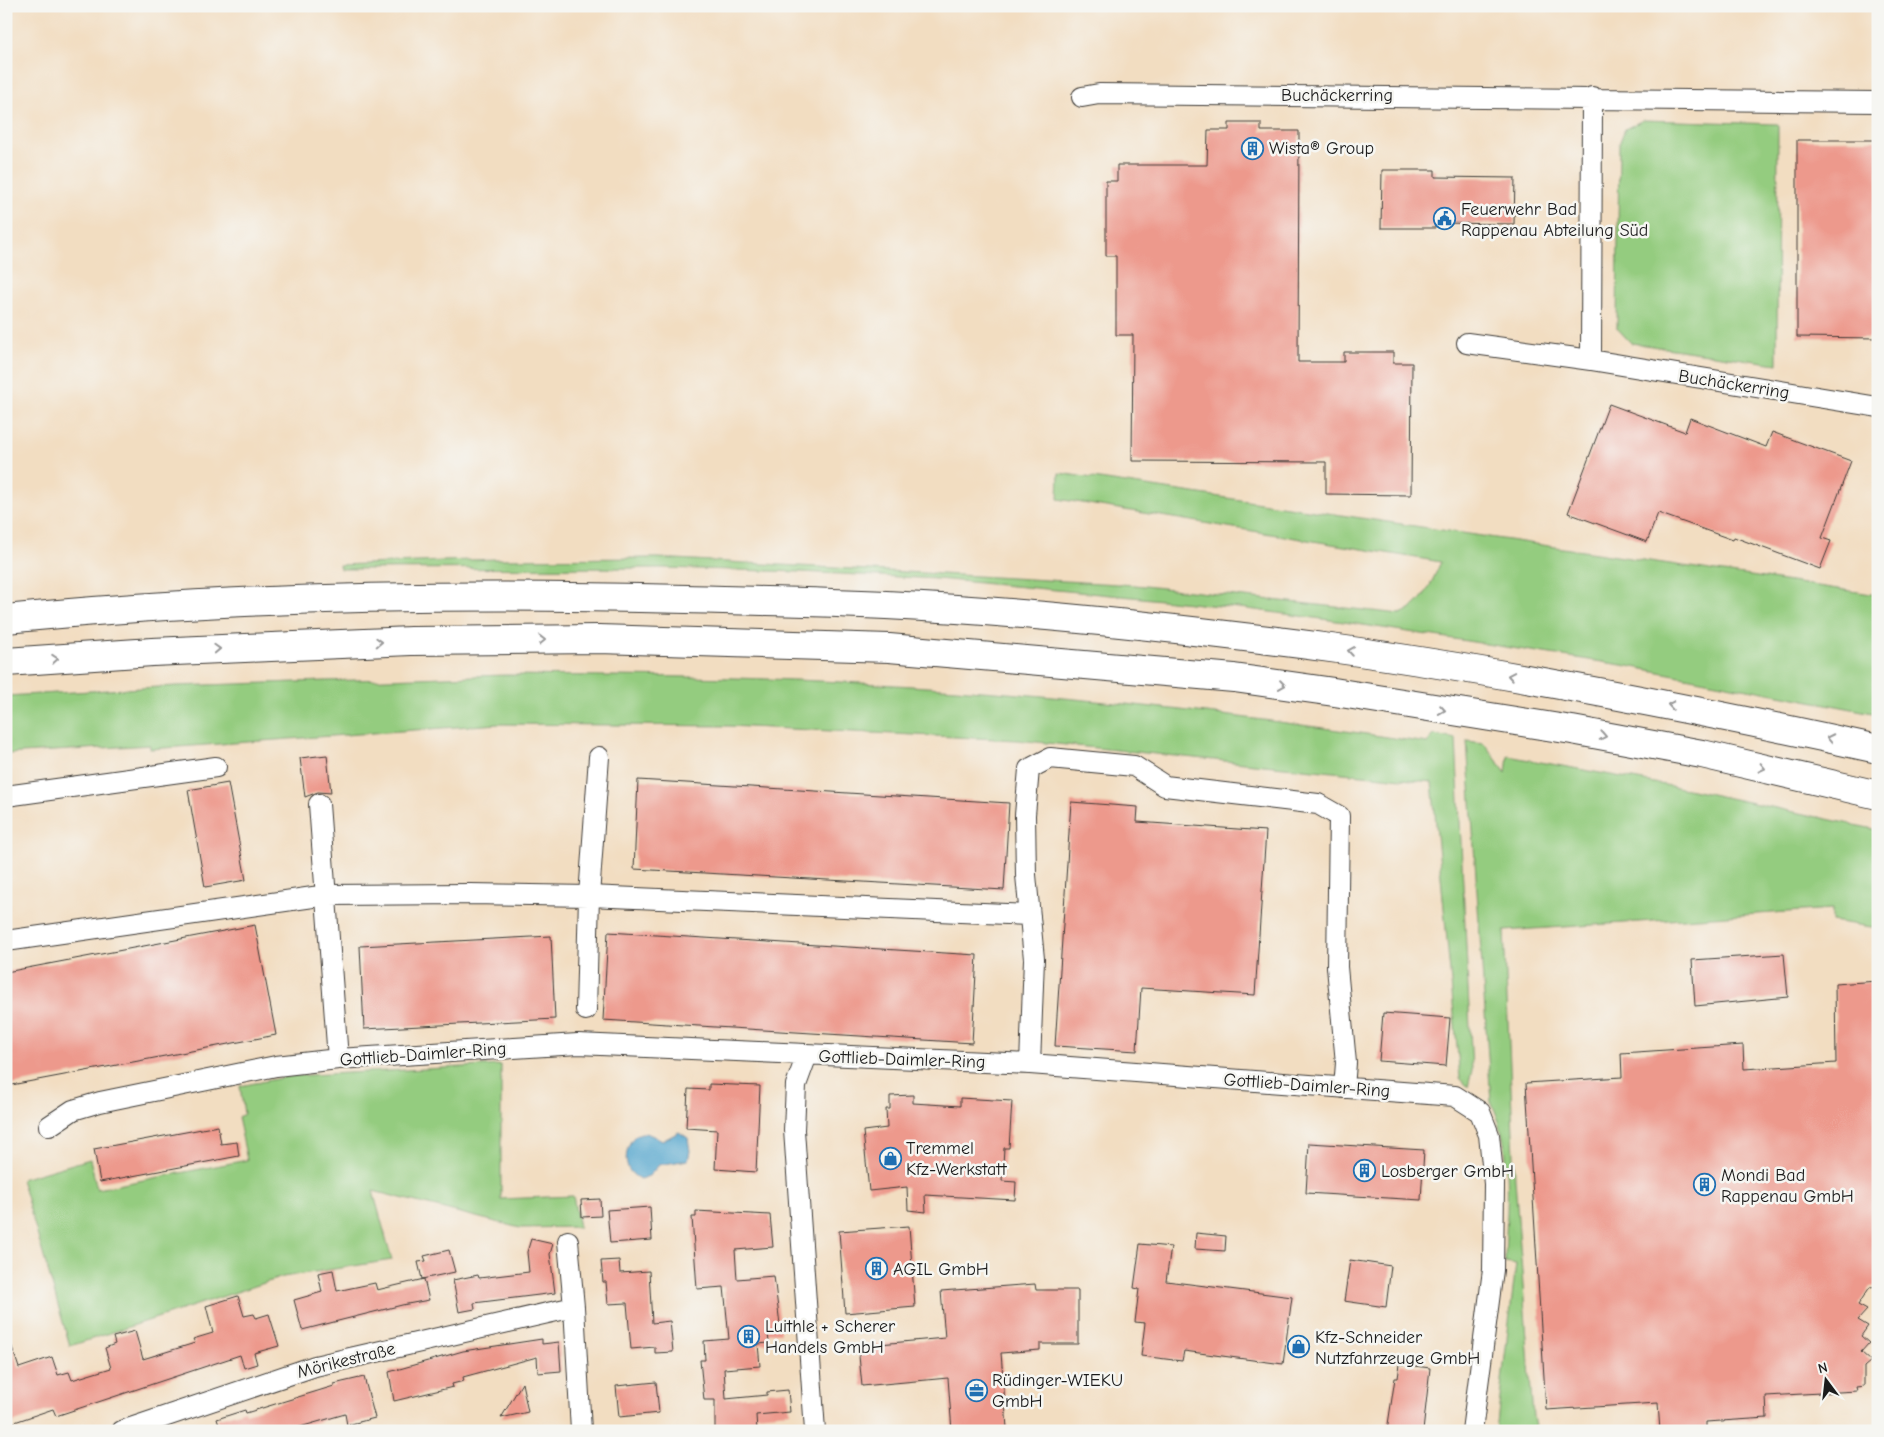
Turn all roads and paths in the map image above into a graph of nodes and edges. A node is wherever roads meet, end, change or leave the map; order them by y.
1 (1082, 97) dead end
2 (1592, 97) junction
3 (1878, 102) edge
4 (1468, 343) dead end
5 (1591, 360) junction
6 (1878, 407) edge
7 (6, 619) edge
8 (6, 662) edge
9 (1878, 748) edge
10 (599, 757) dead end
11 (216, 767) dead end
12 (1878, 795) edge
13 (6, 796) edge
14 (319, 804) dead end
15 (327, 895) junction
16 (589, 896) junction
17 (1030, 915) junction
18 (6, 941) edge
19 (586, 1010) dead end
20 (807, 1055) junction
21 (338, 1059) junction
22 (1030, 1064) junction
23 (1344, 1088) junction
24 (48, 1126) dead end
25 (568, 1241) dead end
26 (574, 1307) junction
27 (122, 1431) edge
28 (581, 1431) edge
29 (815, 1431) edge
30 (1472, 1431) edge

1 - 2 street, Buchäckerring
2 - 3 street, Buchäckerring
2 - 5 street
4 - 5 street, Buchäckerring
5 - 6 street, Buchäckerring
9 -> 7 highway
8 -> 12 highway
10 - 16 street
11 - 13 street
14 - 15 street
15 - 16 street
15 - 18 street
15 - 21 street
16 - 17 street
16 - 19 street
17 - 22 street
17 - 23 street
20 - 21 street, Gottlieb-Daimler-Ring
20 - 22 street, Gottlieb-Daimler-Ring
20 - 29 street, Gottlieb-Daimler-Ring
21 - 24 street, Gottlieb-Daimler-Ring
22 - 23 street, Gottlieb-Daimler-Ring
23 - 30 street, Gottlieb-Daimler-Ring
25 - 26 street
26 - 27 street, Mörikestraße
26 - 28 street

